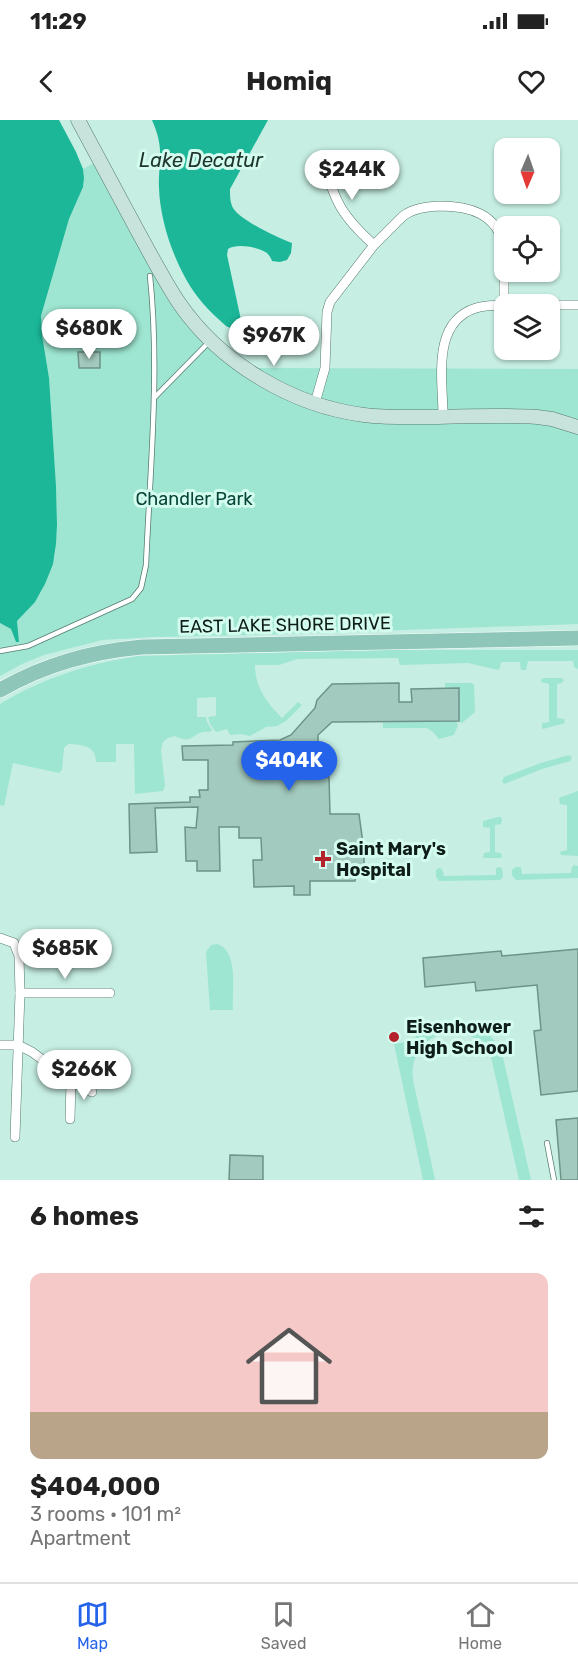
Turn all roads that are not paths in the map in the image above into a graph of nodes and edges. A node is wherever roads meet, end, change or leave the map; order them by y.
1 (78, 120) edge
2 (324, 161) dead end
3 (494, 227) edge
4 (374, 245) junction
5 (150, 276) dead end
6 (560, 305) edge
7 (578, 305) edge
8 (494, 306) edge
9 (211, 340) junction
10 (154, 398) junction
11 (315, 403) junction
12 (444, 416) junction
13 (578, 427) edge
14 (578, 638) edge
15 (0, 651) edge
16 (0, 690) edge
17 (0, 938) edge
18 (20, 993) junction
19 (110, 993) dead end
20 (0, 1045) edge
21 (18, 1046) junction
22 (71, 1081) junction
23 (92, 1092) dead end
24 (70, 1119) dead end
25 (15, 1137) dead end
26 (547, 1143) dead end
27 (554, 1180) edge

1 - 9 street
2 - 4 street
3 - 4 street
4 - 11 street
5 - 10 lane
6 - 7 street
8 - 12 street
9 - 10 lane
9 - 11 street
10 - 15 lane
11 - 12 street
12 - 13 street
14 - 16 main road, EAST LAKE SHORE DRIVE
17 - 18 street
18 - 19 street
18 - 21 street
20 - 21 street
21 - 22 street
21 - 25 street
22 - 23 street
22 - 24 street
26 - 27 lane

